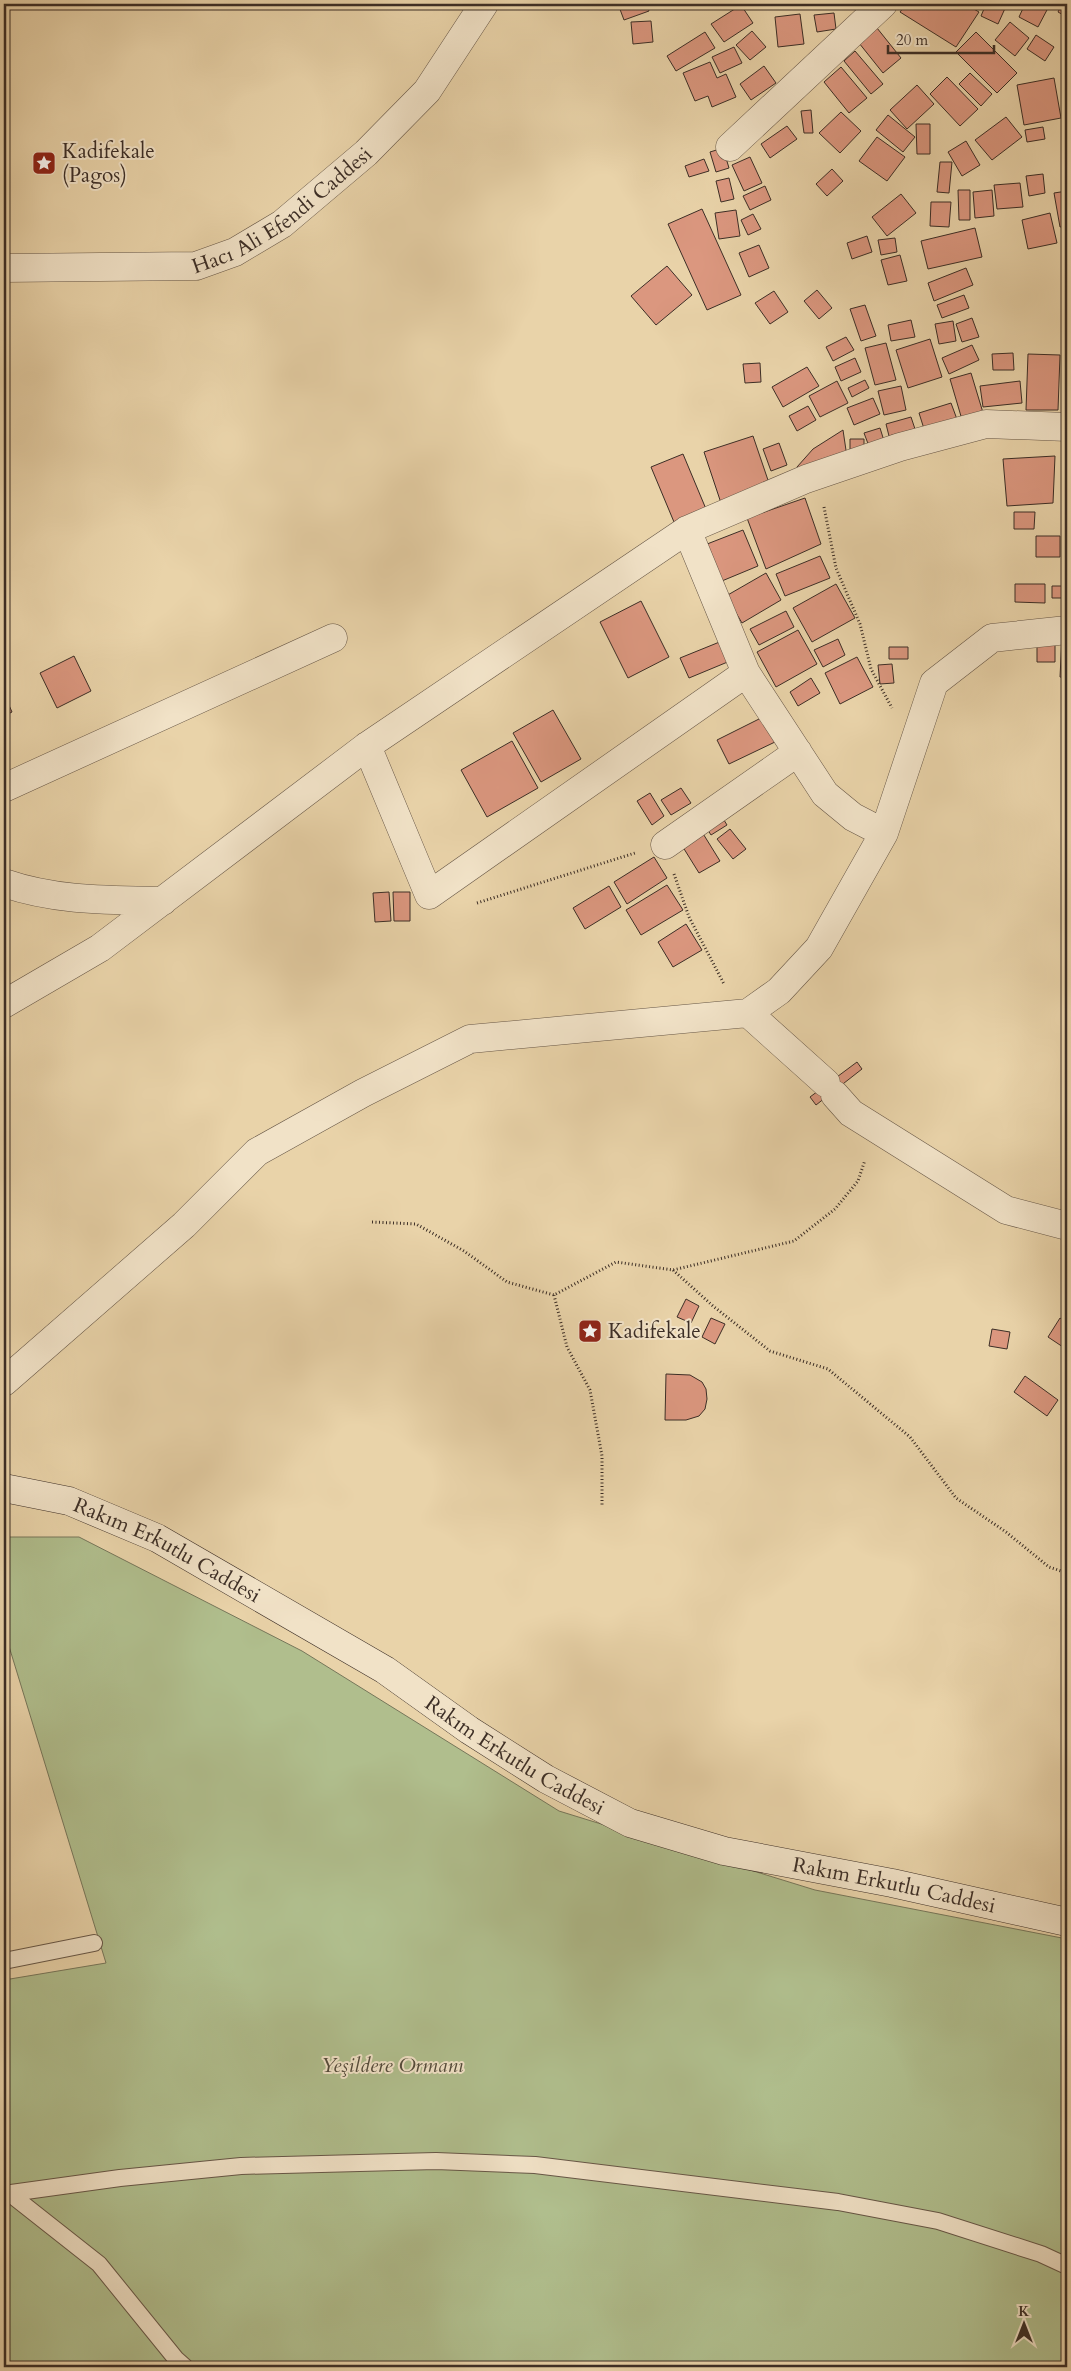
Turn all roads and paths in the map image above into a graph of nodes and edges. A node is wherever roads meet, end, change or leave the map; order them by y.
1 (484, 4) edge
2 (883, 4) edge
3 (730, 147) dead end
4 (4, 268) edge
5 (1067, 427) edge
6 (817, 475) junction
7 (687, 530) junction
8 (1067, 630) edge
9 (333, 638) dead end
10 (746, 672) junction
11 (918, 726) junction
12 (367, 746) junction
13 (798, 752) junction
14 (4, 788) edge
15 (884, 833) junction
16 (665, 845) junction
17 (4, 883) edge
18 (163, 901) junction
19 (475, 903) dead end
20 (720, 978) dead end
21 (4, 1004) edge
22 (748, 1013) junction
23 (878, 1129) junction
24 (372, 1222) dead end
25 (1067, 1226) edge
26 (673, 1270) junction
27 (554, 1296) junction
28 (4, 1382) edge
29 (4, 1488) edge
30 (602, 1506) dead end
31 (1067, 1573) edge
32 (1067, 1922) edge
33 (94, 1943) dead end
34 (4, 1962) edge
35 (7, 2194) edge
36 (1067, 2266) edge
37 (185, 2367) edge

1 - 4 street, Hacı Ali Efendi Caddesi
2 - 3 street
5 - 6 street
6 - 7 street
6 - 11 path
7 - 10 street
7 - 12 street
8 - 11 street
9 - 14 street
10 - 12 street
10 - 13 street
11 - 15 street
12 - 18 street
13 - 15 street
13 - 16 street
15 - 22 street
16 - 19 path
16 - 20 path
17 - 18 street
18 - 21 street
22 - 23 street
22 - 28 street
23 - 25 street
23 - 26 path
24 - 27 path
26 - 27 path
26 - 31 path
27 - 30 path
29 - 32 street, Rakım Erkutlu Caddesi
33 - 34 lane
35 - 36 lane
35 - 37 lane

